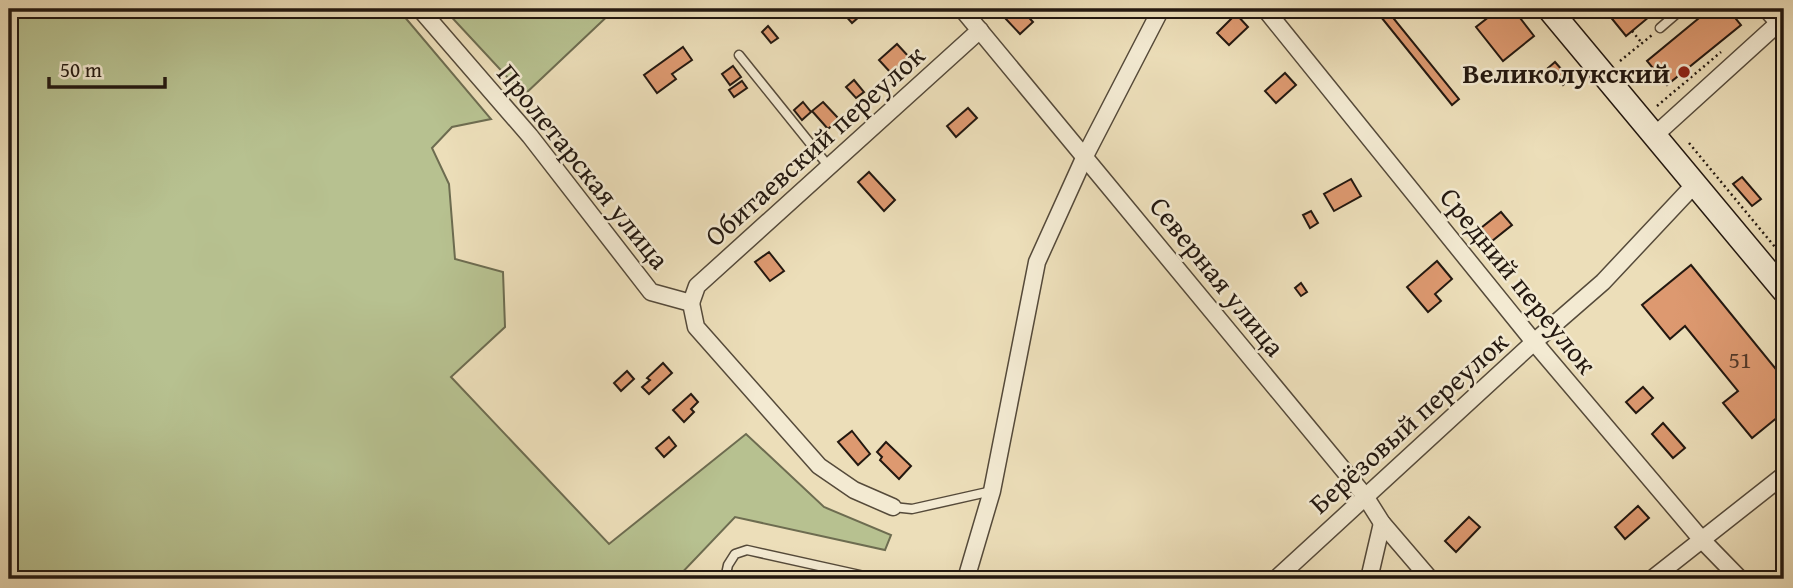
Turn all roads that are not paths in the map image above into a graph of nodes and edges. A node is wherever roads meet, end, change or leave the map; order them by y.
1 (420, 9) edge
2 (962, 9) edge
3 (1161, 9) edge
4 (1265, 9) edge
5 (1549, 9) edge
6 (1682, 9) edge
7 (1761, 9) edge
8 (1780, 22) edge
9 (1660, 28) road end
10 (980, 30) junction
11 (739, 55) dead end
12 (1654, 136) junction
13 (1085, 156) junction
14 (830, 168) junction
15 (1695, 184) junction
16 (1784, 288) edge
17 (691, 303) junction
18 (1534, 342) junction
19 (1784, 475) edge
20 (992, 491) junction
21 (1365, 496) junction
22 (893, 507) joint
23 (1382, 523) junction
24 (1702, 540) junction
25 (725, 579) edge
26 (878, 579) edge
27 (966, 579) edge
28 (1276, 579) edge
29 (1369, 579) edge
30 (1430, 579) edge
31 (1652, 579) edge
32 (1740, 579) edge

1 - 17 street, Пролетарская улица
2 - 10 street, Северная улица
3 - 13 street
4 - 18 street, Средний переулок
5 - 12 main road
6 - 9 lane
7 - 8 lane
8 - 12 street
10 - 13 street, Северная улица
10 - 14 street, Обитаевский переулок
11 - 14 lane
12 - 15 main road
13 - 20 street
13 - 21 street, Северная улица
14 - 17 street, Обитаевский переулок
15 - 16 main road
15 - 18 street, Берёзовый переулок
17 - 22 street
18 - 21 street, Берёзовый переулок
18 - 24 street, Средний переулок
19 - 24 street
20 - 22 lane
20 - 27 street
21 - 23 street, Северная улица
21 - 28 street, Берёзовый переулок
23 - 29 street
23 - 30 street, Северная улица
24 - 31 street
24 - 32 street, Средний переулок
25 - 26 lane

